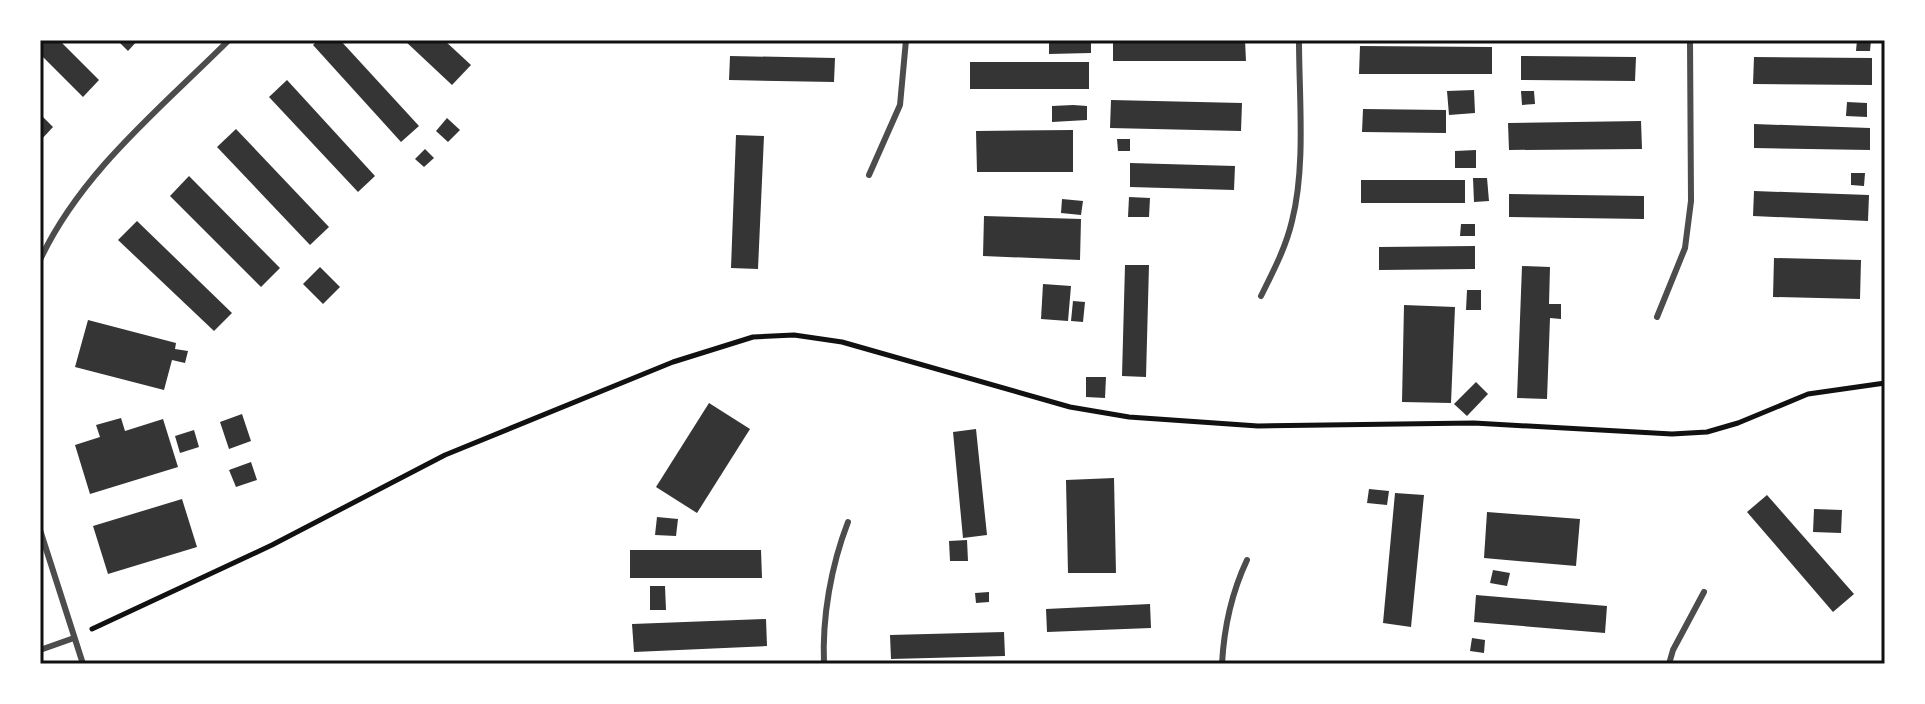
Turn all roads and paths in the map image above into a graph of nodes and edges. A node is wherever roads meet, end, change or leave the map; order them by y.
1 (229, 40) edge
2 (906, 40) edge
3 (1299, 40) edge
4 (1690, 40) edge
5 (869, 175) dead end
6 (40, 260) edge
7 (1261, 296) dead end
8 (1657, 317) dead end
9 (1885, 383) edge
10 (848, 522) dead end
11 (40, 530) edge
12 (1247, 560) dead end
13 (1704, 592) dead end
14 (74, 638) junction
15 (40, 650) edge
16 (83, 664) edge
17 (824, 664) edge
18 (1222, 664) edge
19 (1669, 664) edge

1 - 6 lane
2 - 5 lane
3 - 7 lane
4 - 8 lane
9 - 14 path
10 - 17 lane
11 - 14 lane
12 - 18 lane
13 - 19 lane
14 - 15 lane
14 - 16 lane

